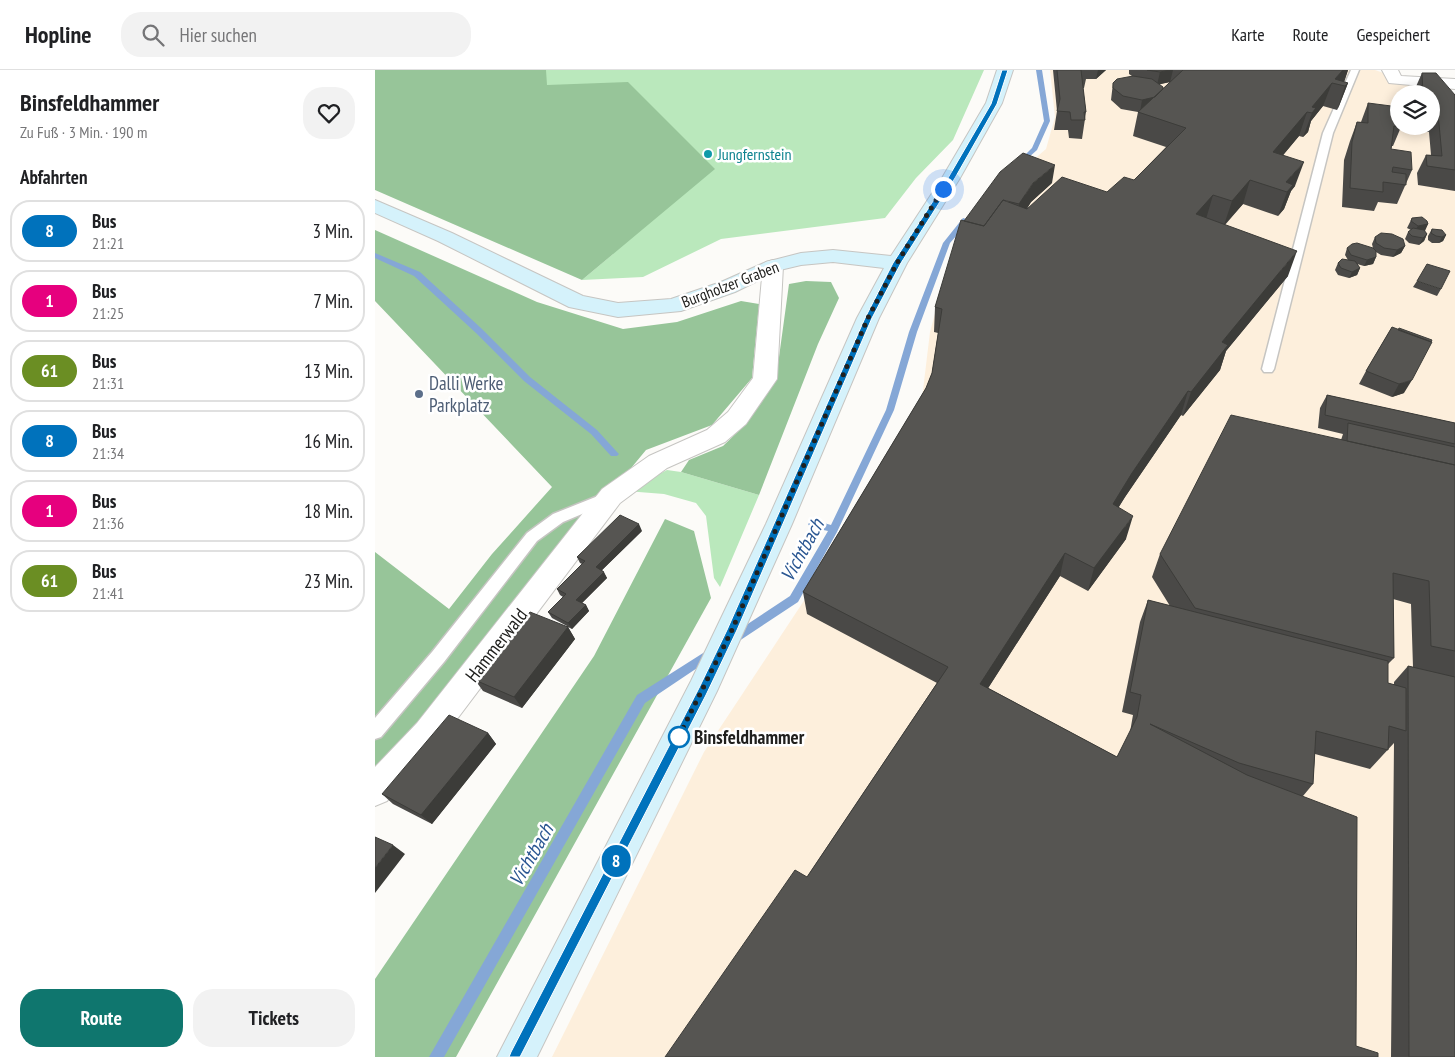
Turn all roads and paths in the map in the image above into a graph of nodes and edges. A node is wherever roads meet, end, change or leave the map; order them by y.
1 (1005, 70) edge
2 (1355, 70) edge
3 (1390, 70) edge
4 (1455, 84) edge
5 (375, 206) edge
6 (897, 263) junction
7 (773, 266) junction
8 (1267, 369) dead end
9 (611, 496) junction
10 (375, 731) edge
11 (375, 790) edge
12 (515, 1057) edge

1 - 6 main road
2 - 8 lane
3 - 4 street
5 - 7 main road, Burgholzer Graben
6 - 7 main road, Burgholzer Graben
6 - 12 main road
7 - 9 street, Hammerwald
9 - 10 lane, Hammerwald
9 - 11 street, Hammerwald

